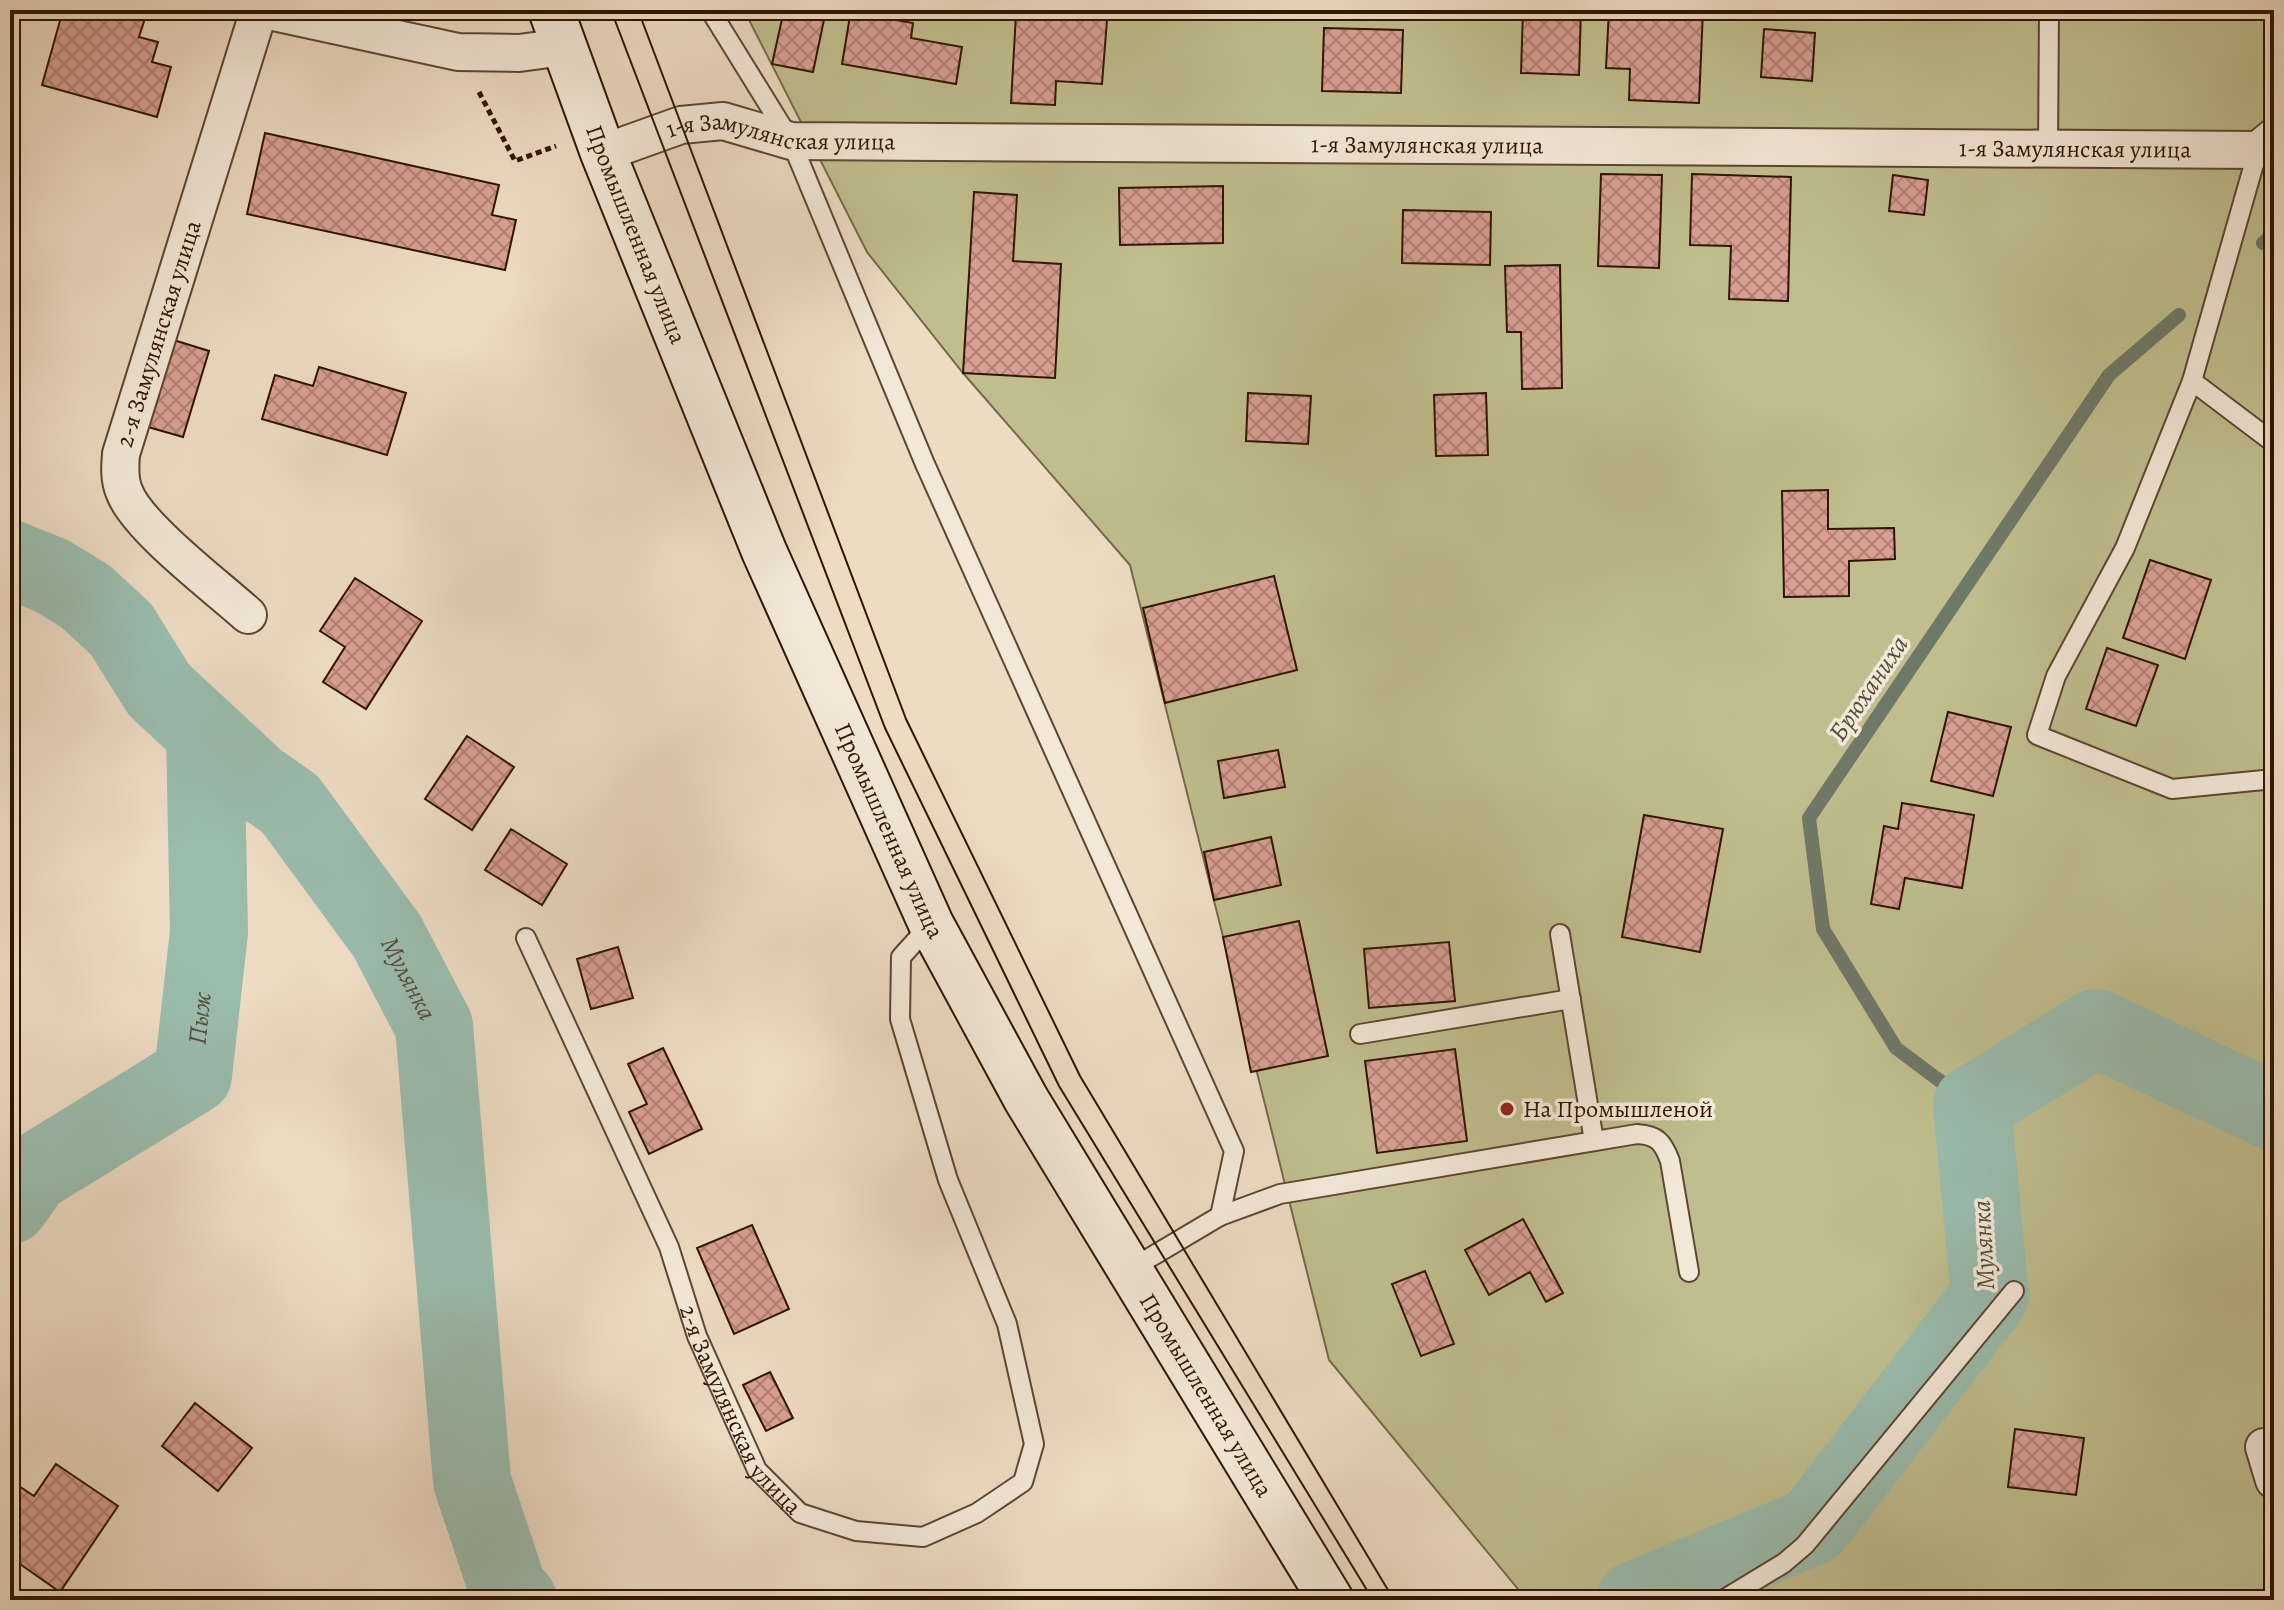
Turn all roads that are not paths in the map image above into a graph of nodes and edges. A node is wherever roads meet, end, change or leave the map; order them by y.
1 (262, 10) edge
2 (710, 10) edge
3 (2049, 10) edge
4 (557, 28) edge
5 (791, 141) junction
6 (2266, 144) edge
7 (2048, 149) junction
8 (603, 153) junction
9 (2192, 381) junction
10 (2274, 443) edge
11 (248, 615) dead end
12 (2274, 779) edge
13 (931, 924) junction
14 (1560, 934) dead end
15 (526, 938) dead end
16 (1571, 999) junction
17 (1360, 1034) dead end
18 (1594, 1141) junction
19 (1220, 1216) junction
20 (1128, 1270) junction
21 (1689, 1272) dead end
22 (2014, 1291) dead end
23 (1331, 1600) edge
24 (1723, 1600) edge

1 - 4 street
1 - 11 street, 2-я Замулянская улица
2 - 5 lane
3 - 7 lane
4 - 8 main road, Промышленная улица
5 - 7 street, 1-я Замулянская улица
5 - 8 street, 1-я Замулянская улица
5 - 19 lane
6 - 7 street, 1-я Замулянская улица
6 - 9 lane
8 - 13 main road, Промышленная улица
9 - 10 lane
9 - 12 lane
13 - 15 lane, 2-я Замулянская улица
13 - 20 main road, Промышленная улица
14 - 16 lane
16 - 17 lane
16 - 18 lane
18 - 19 lane
18 - 21 lane
19 - 20 lane
20 - 23 main road, Промышленная улица
22 - 24 lane

